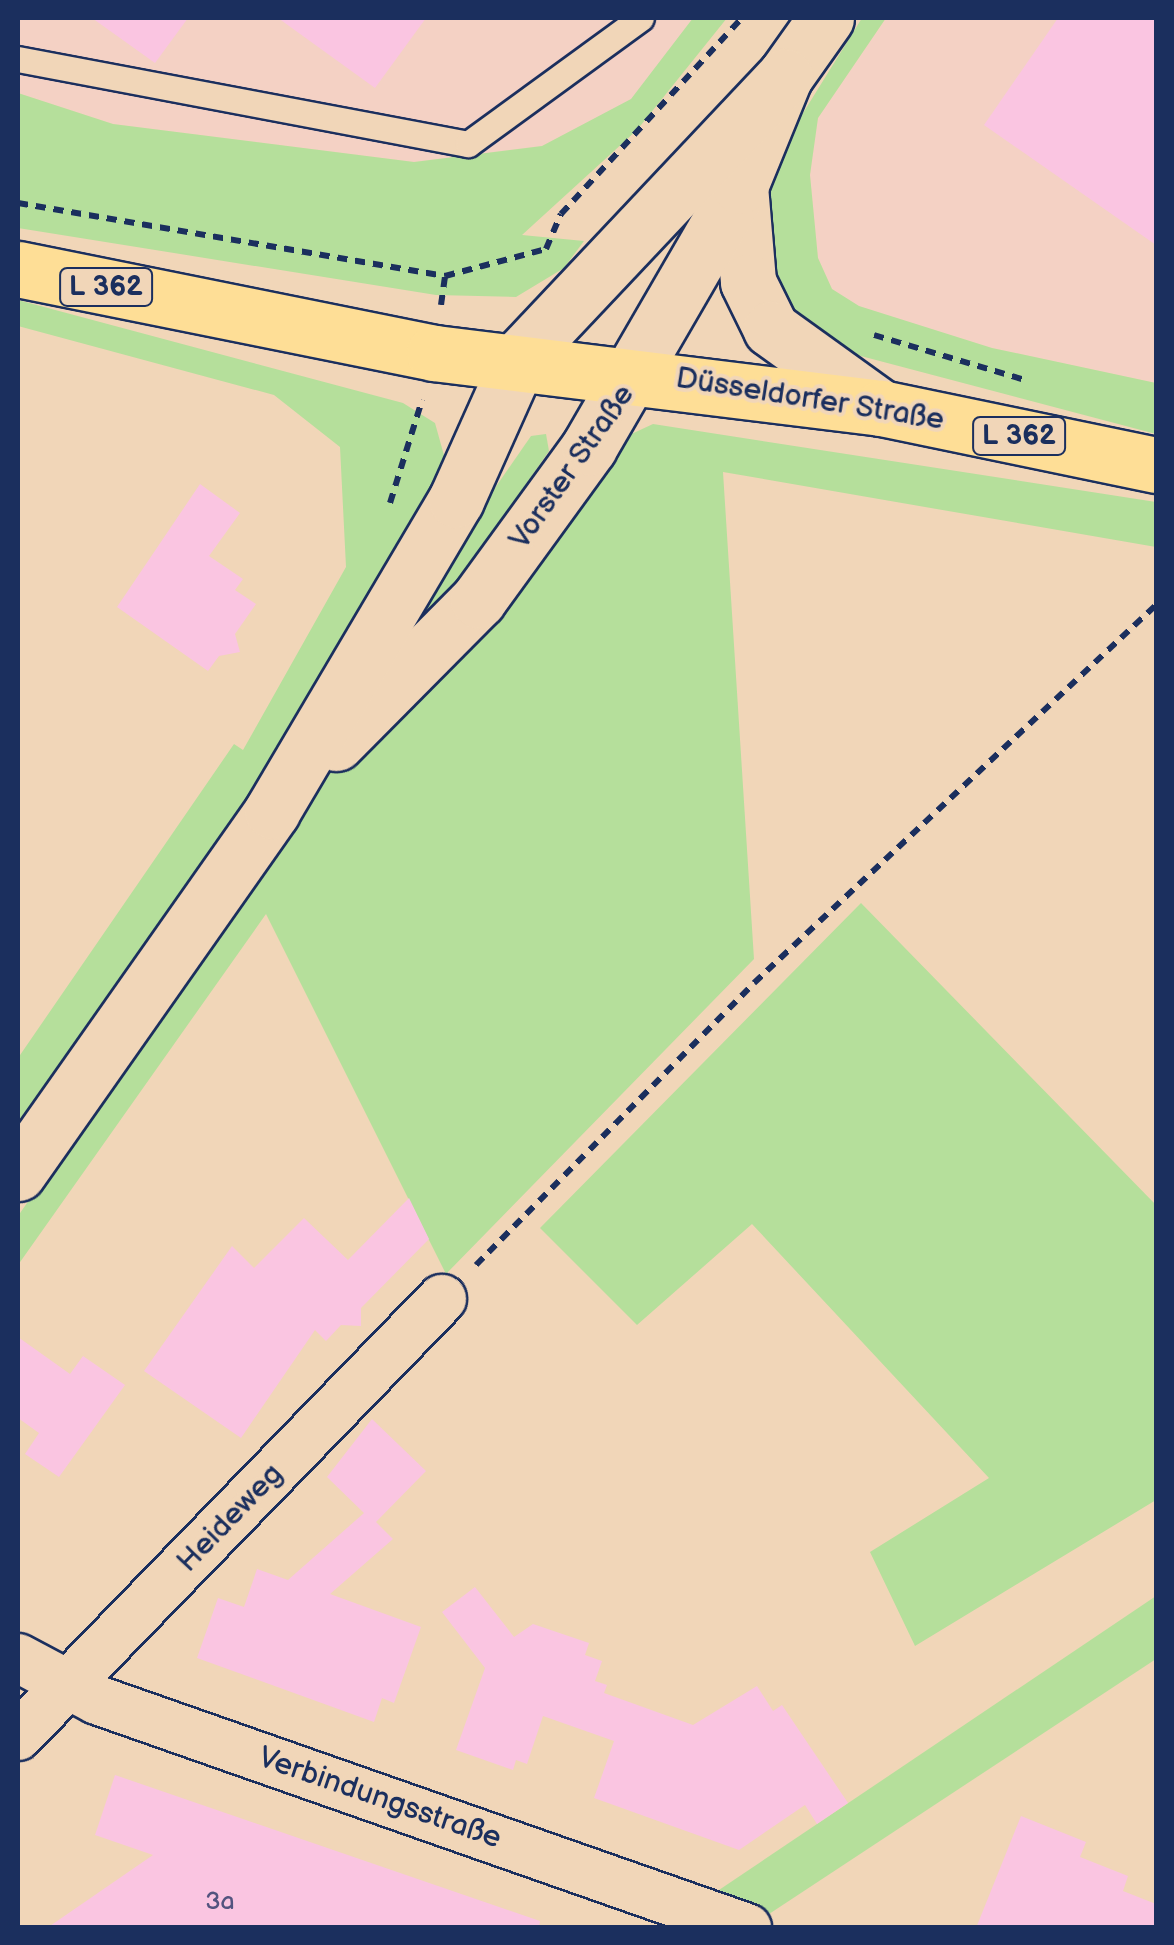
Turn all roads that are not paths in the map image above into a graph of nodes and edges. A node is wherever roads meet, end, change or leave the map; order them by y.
1 (642, 18) edge
2 (826, 18) edge
3 (18, 59) edge
4 (785, 76) junction
5 (740, 186) junction
6 (18, 269) edge
7 (520, 357) junction
8 (637, 371) junction
9 (881, 408) junction
10 (1156, 464) edge
11 (272, 810) junction
12 (18, 1172) edge
13 (442, 1299) road end
14 (18, 1658) edge
15 (67, 1687) junction
16 (18, 1736) edge
17 (747, 1928) edge

1 - 3 lane
2 - 4 street, Vorster Straße
4 - 5 street, Vorster Straße
4 - 7 street
5 - 8 street, Vorster Straße
5 - 9 street, L 362
6 - 7 main road, Düsseldorfer Straße / L 362
7 - 8 main road, Düsseldorfer Straße / L 362
7 - 11 street, Vorster Straße
8 - 9 main road, Düsseldorfer Straße / L 362
8 - 11 street, Vorster Straße
9 - 10 main road, Düsseldorfer Straße / L 362
11 - 12 street, Vorster Straße
13 - 15 street, Heideweg
14 - 15 street, Verbindungsstraße
15 - 16 street, Heideweg
15 - 17 street, Verbindungsstraße

